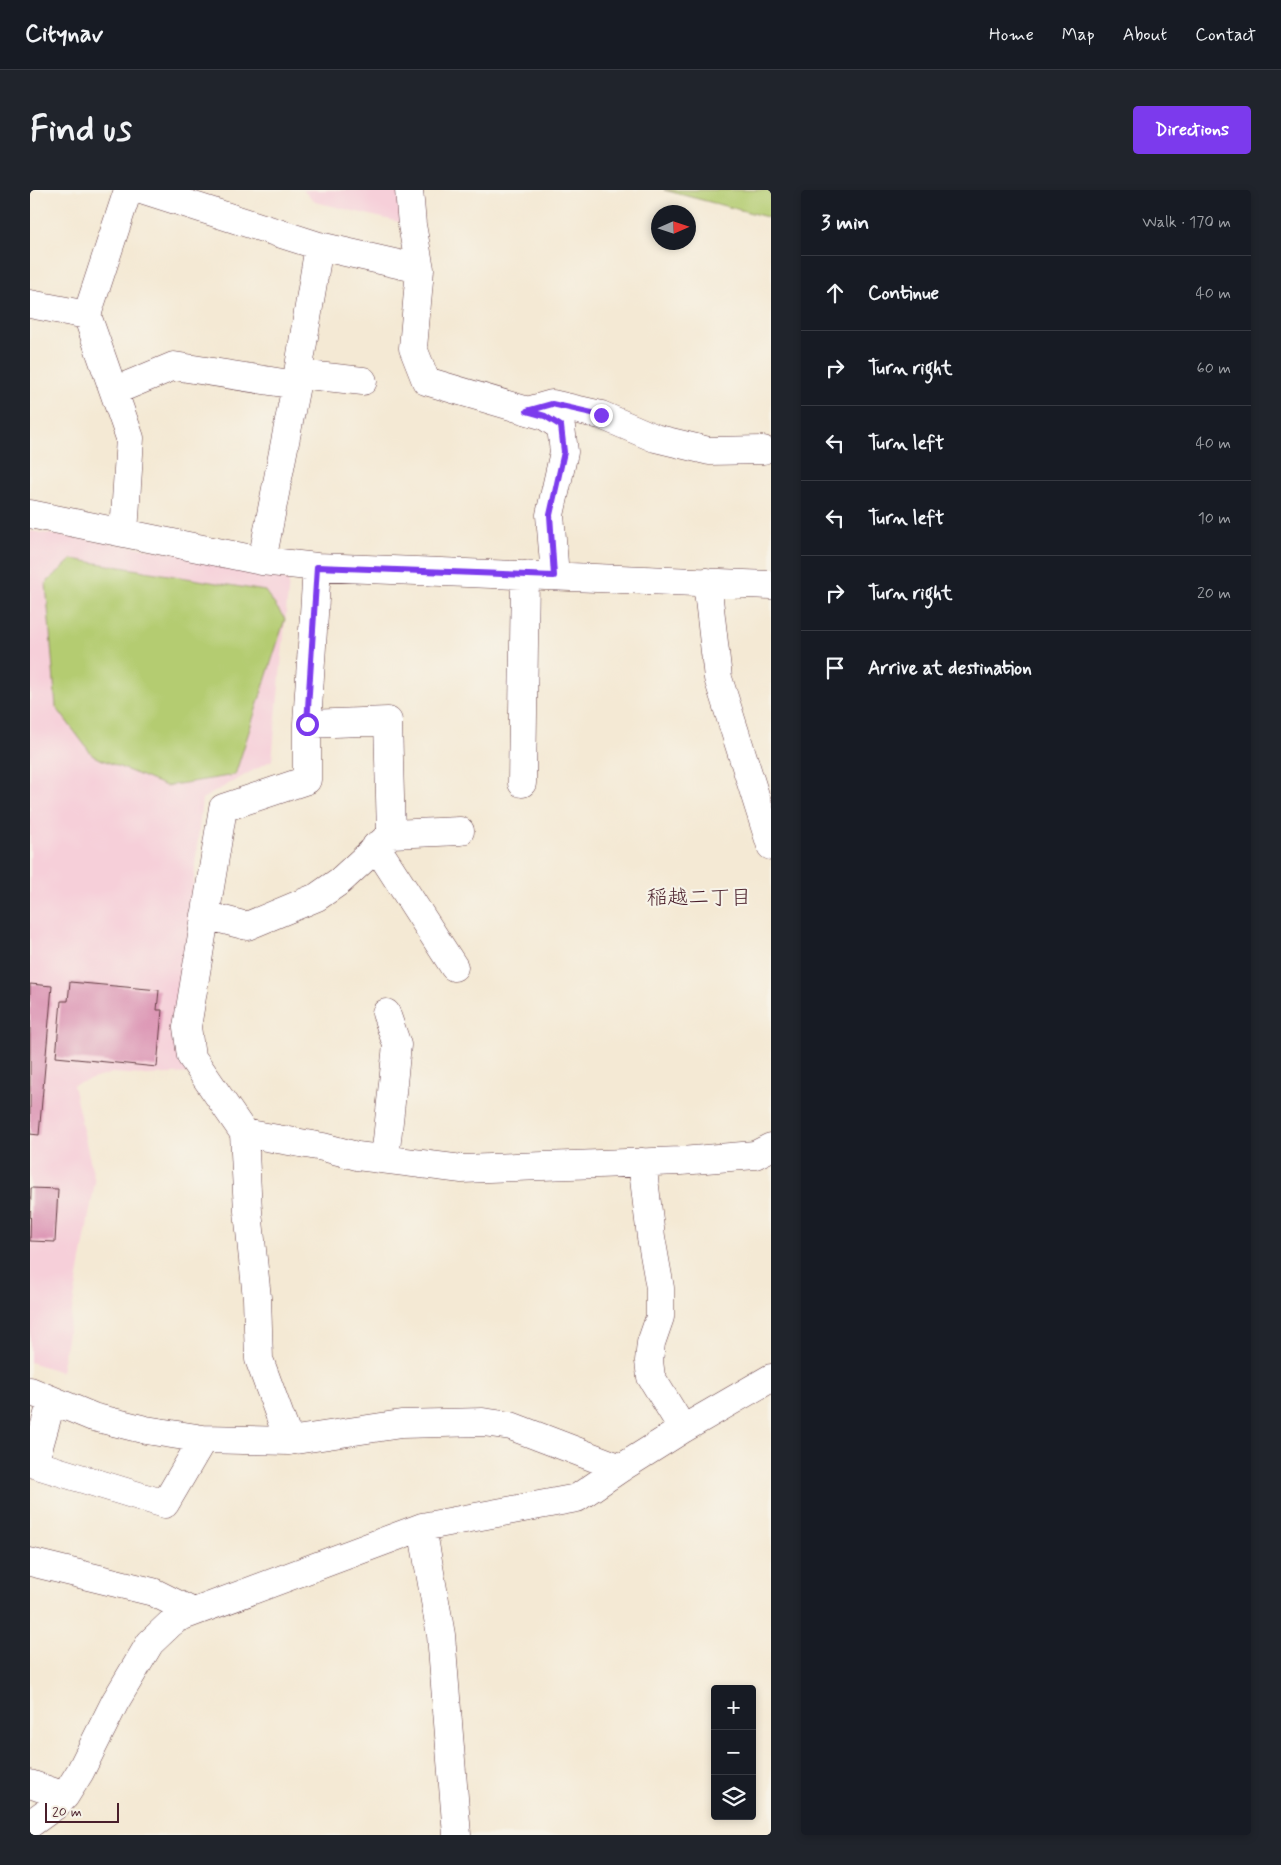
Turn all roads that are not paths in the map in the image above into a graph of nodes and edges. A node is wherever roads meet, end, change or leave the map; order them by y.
1 (128, 190) edge
2 (144, 190) edge
3 (409, 190) edge
4 (319, 246) junction
5 (420, 268) junction
6 (30, 304) edge
7 (87, 315) junction
8 (297, 380) junction
9 (363, 381) dead end
10 (114, 391) junction
11 (536, 414) junction
12 (763, 450) dead end
13 (30, 514) edge
14 (124, 533) junction
15 (262, 561) junction
16 (317, 567) junction
17 (525, 575) junction
18 (554, 576) junction
19 (708, 582) junction
20 (771, 585) edge
21 (307, 724) junction
22 (522, 783) dead end
23 (460, 831) dead end
24 (384, 840) junction
25 (771, 846) edge
26 (205, 915) junction
27 (454, 967) dead end
28 (386, 1013) dead end
29 (244, 1134) junction
30 (771, 1147) edge
31 (385, 1159) junction
32 (642, 1162) junction
33 (771, 1378) edge
34 (41, 1395) edge
35 (683, 1429) junction
36 (203, 1439) junction
37 (289, 1441) junction
38 (620, 1468) junction
39 (422, 1527) junction
40 (30, 1562) edge
41 (193, 1612) junction
42 (30, 1784) edge
43 (65, 1796) junction
44 (30, 1824) edge
45 (457, 1835) edge

1 - 7 street
2 - 4 street
3 - 5 street
4 - 5 street
4 - 8 street
5 - 11 street
6 - 7 street
7 - 10 street
8 - 9 street
8 - 10 street
8 - 15 street
10 - 14 street
11 - 12 street
11 - 18 street
13 - 14 street
14 - 15 street
15 - 16 street
16 - 17 street
16 - 21 street
17 - 18 street
17 - 22 street
18 - 19 street
19 - 20 street
19 - 25 street
21 - 24 street
21 - 26 street
23 - 24 street
24 - 26 street
24 - 27 street
26 - 29 street
28 - 31 street
29 - 31 street
29 - 37 street
30 - 32 street
31 - 32 street
32 - 35 street
33 - 35 street
34 - 36 street
34 - 36 street
35 - 38 street
36 - 37 street
37 - 38 street
38 - 39 street
39 - 41 street
39 - 45 street
40 - 41 street
41 - 43 street
42 - 43 street
43 - 44 street

